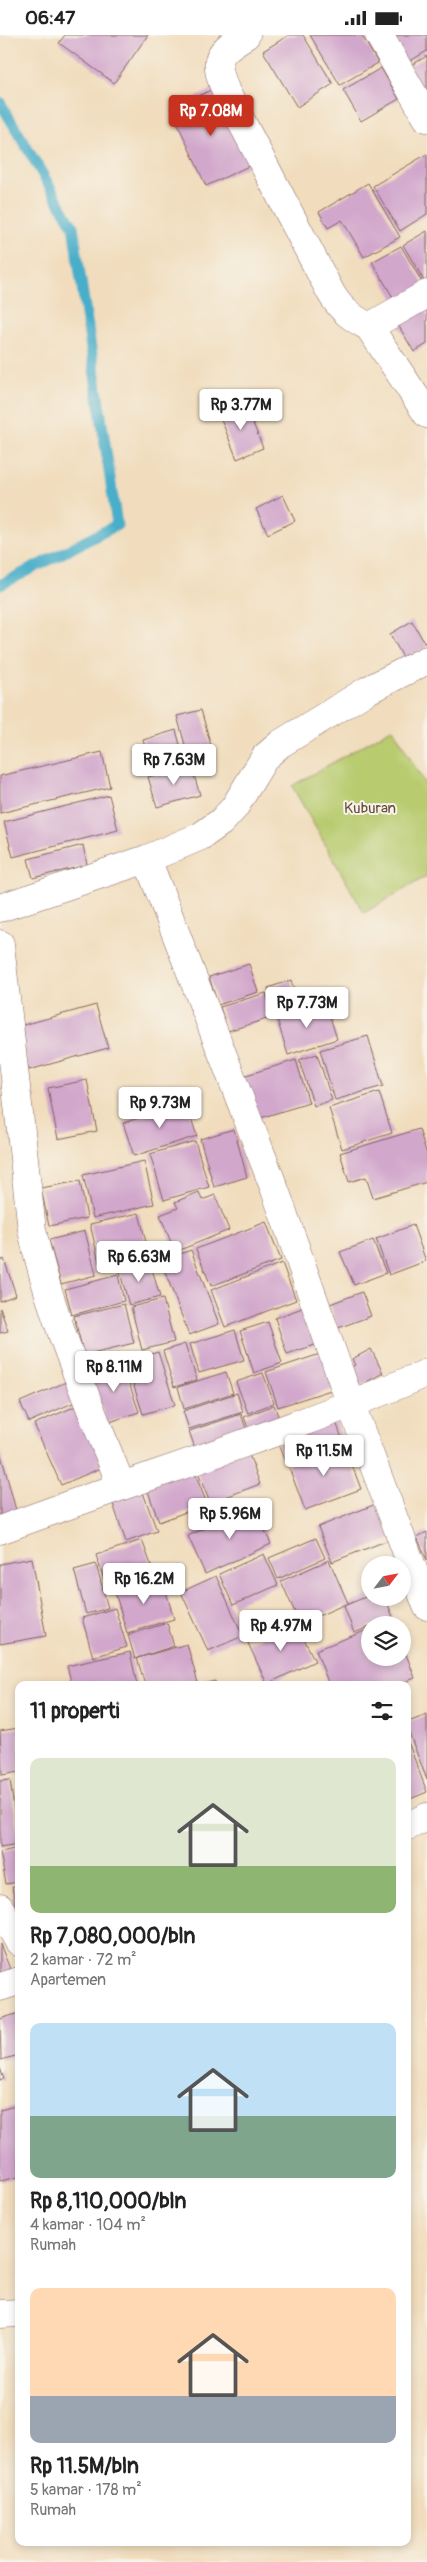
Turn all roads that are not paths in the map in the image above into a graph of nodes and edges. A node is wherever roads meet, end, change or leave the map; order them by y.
1 (246, 35) edge
2 (379, 35) edge
3 (427, 118) edge
4 (427, 294) edge
5 (369, 327) junction
6 (427, 414) edge
7 (427, 660) edge
8 (147, 859) junction
9 (0, 908) edge
10 (0, 944) edge
11 (427, 1373) edge
12 (351, 1405) junction
13 (122, 1485) junction
14 (0, 1530) edge
15 (427, 1606) edge
16 (427, 1817) edge
17 (411, 1825) edge
18 (0, 1908) edge
19 (15, 1935) edge
20 (15, 1982) edge
21 (0, 1987) edge
22 (15, 2313) edge
23 (0, 2314) edge

1 - 5 street
2 - 3 street
4 - 5 street
5 - 6 street
7 - 8 street
8 - 9 street
8 - 12 street
10 - 13 street
11 - 12 street
12 - 13 street
12 - 15 street
13 - 14 street
16 - 17 street
18 - 19 street
20 - 21 street
22 - 23 street

